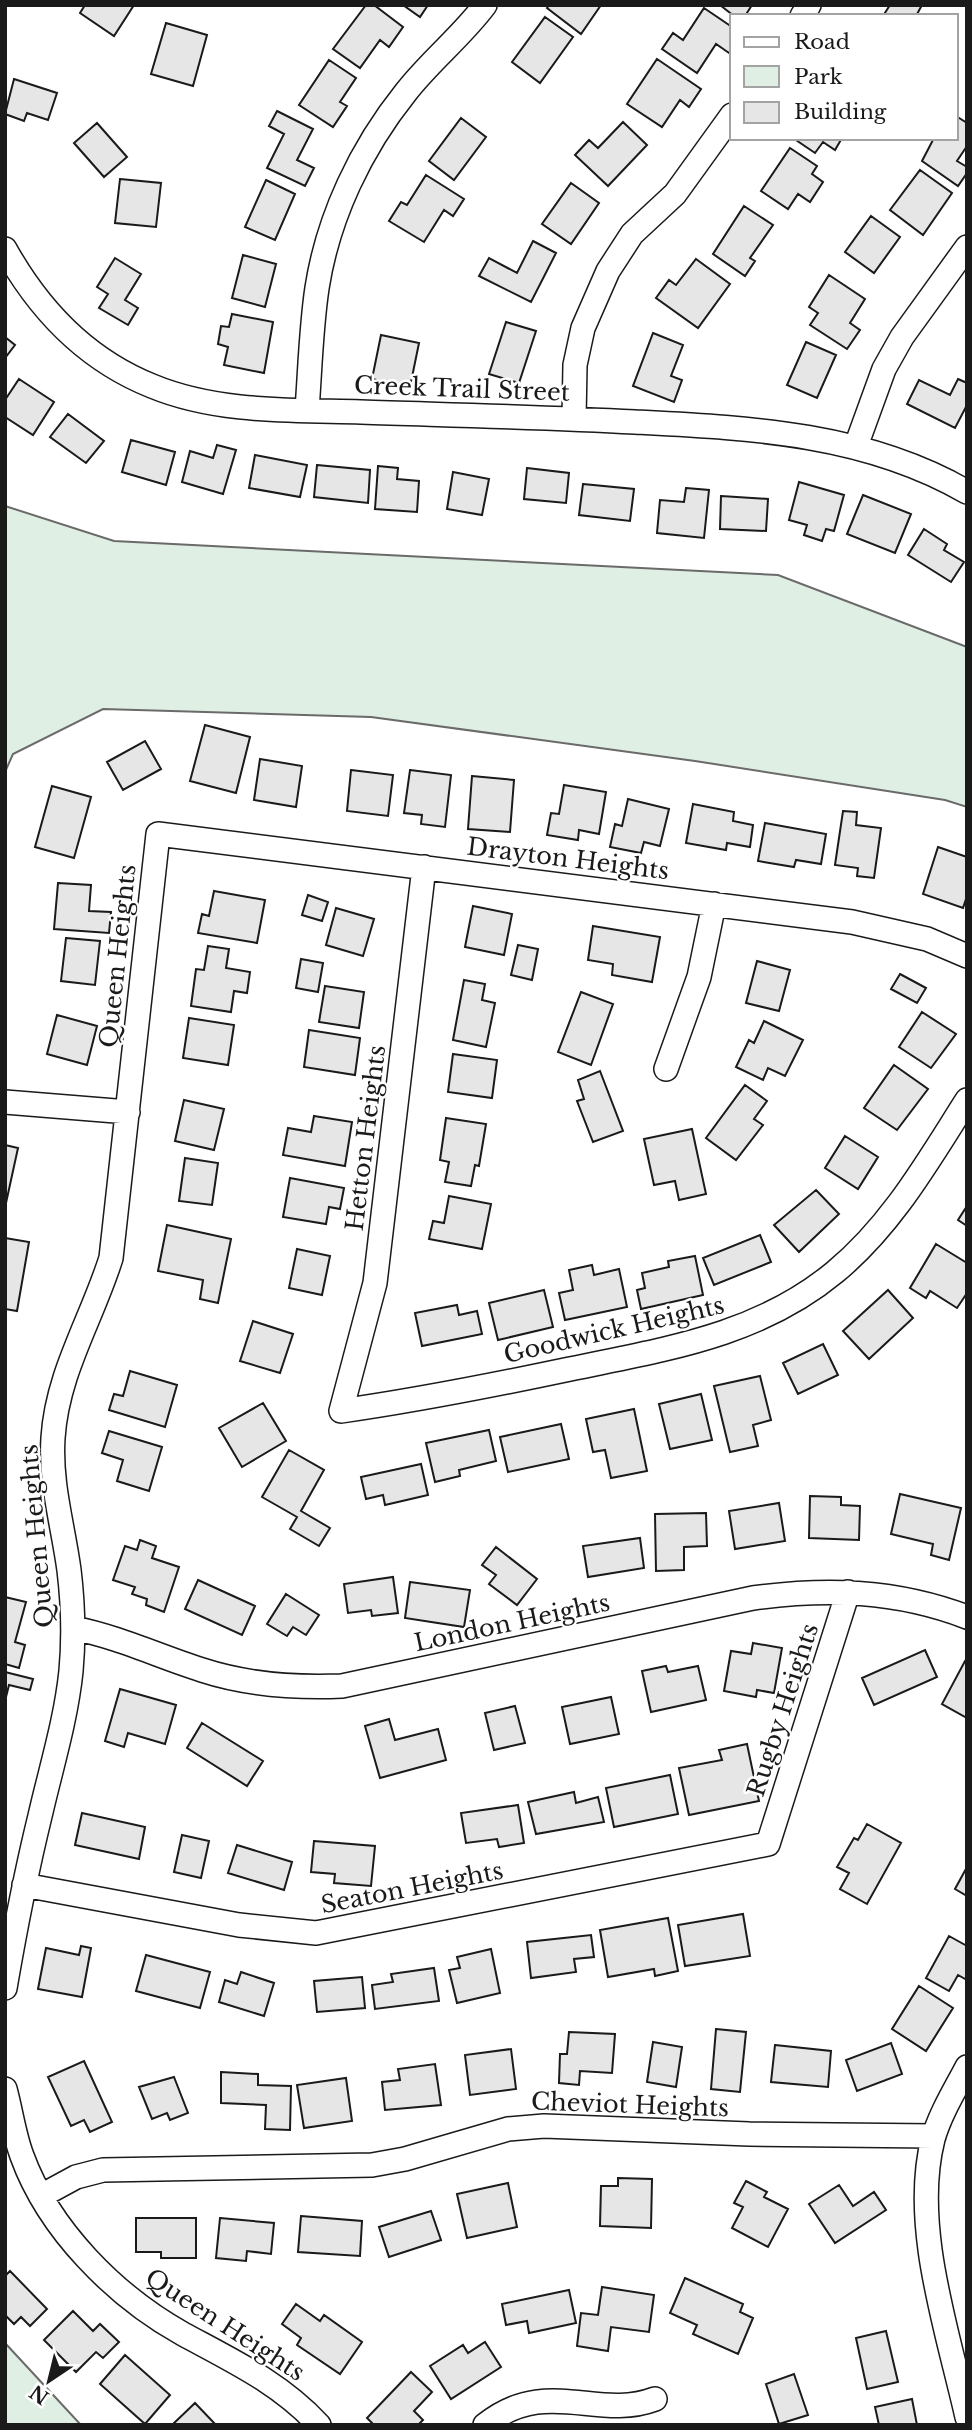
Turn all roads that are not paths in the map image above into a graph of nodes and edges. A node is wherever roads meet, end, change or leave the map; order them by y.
1 (485, 5) edge
2 (730, 117) edge
3 (967, 247) edge
4 (5, 249) edge
5 (307, 410) junction
6 (574, 419) junction
7 (856, 446) junction
8 (967, 492) edge
9 (158, 834) joint
10 (424, 867) junction
11 (714, 904) junction
12 (967, 956) edge
13 (666, 1069) dead end
14 (967, 1100) edge
15 (5, 1102) edge
16 (128, 1112) junction
17 (341, 1411) joint
18 (848, 1592) junction
19 (967, 1617) edge
20 (73, 1628) junction
21 (768, 1844) joint
22 (24, 1885) junction
23 (5, 1988) edge
24 (967, 2067) edge
25 (5, 2089) edge
26 (934, 2136) junction
27 (41, 2196) junction
28 (655, 2399) dead end
29 (967, 2417) edge
30 (319, 2425) edge
31 (485, 2425) edge

1 - 5 street
2 - 6 street
3 - 7 street
4 - 5 street, Creek Trail Street
5 - 6 street, Creek Trail Street
6 - 7 street, Creek Trail Street
7 - 8 street, Creek Trail Street
9 - 10 street, Drayton Heights
9 - 16 street, Queen Heights
10 - 11 street, Drayton Heights
10 - 17 street, Hetton Heights
11 - 12 street, Drayton Heights
11 - 13 street
14 - 17 street, Goodwick Heights
15 - 16 street
16 - 20 street, Queen Heights
18 - 19 street, London Heights
18 - 20 street, London Heights
18 - 21 street, Rugby Heights
20 - 22 street, Queen Heights
21 - 22 street, Seaton Heights
22 - 23 street, Queen Heights
24 - 26 street
25 - 27 street, Queen Heights
26 - 27 street, Cheviot Heights
26 - 29 street
27 - 30 street, Queen Heights
28 - 31 street

